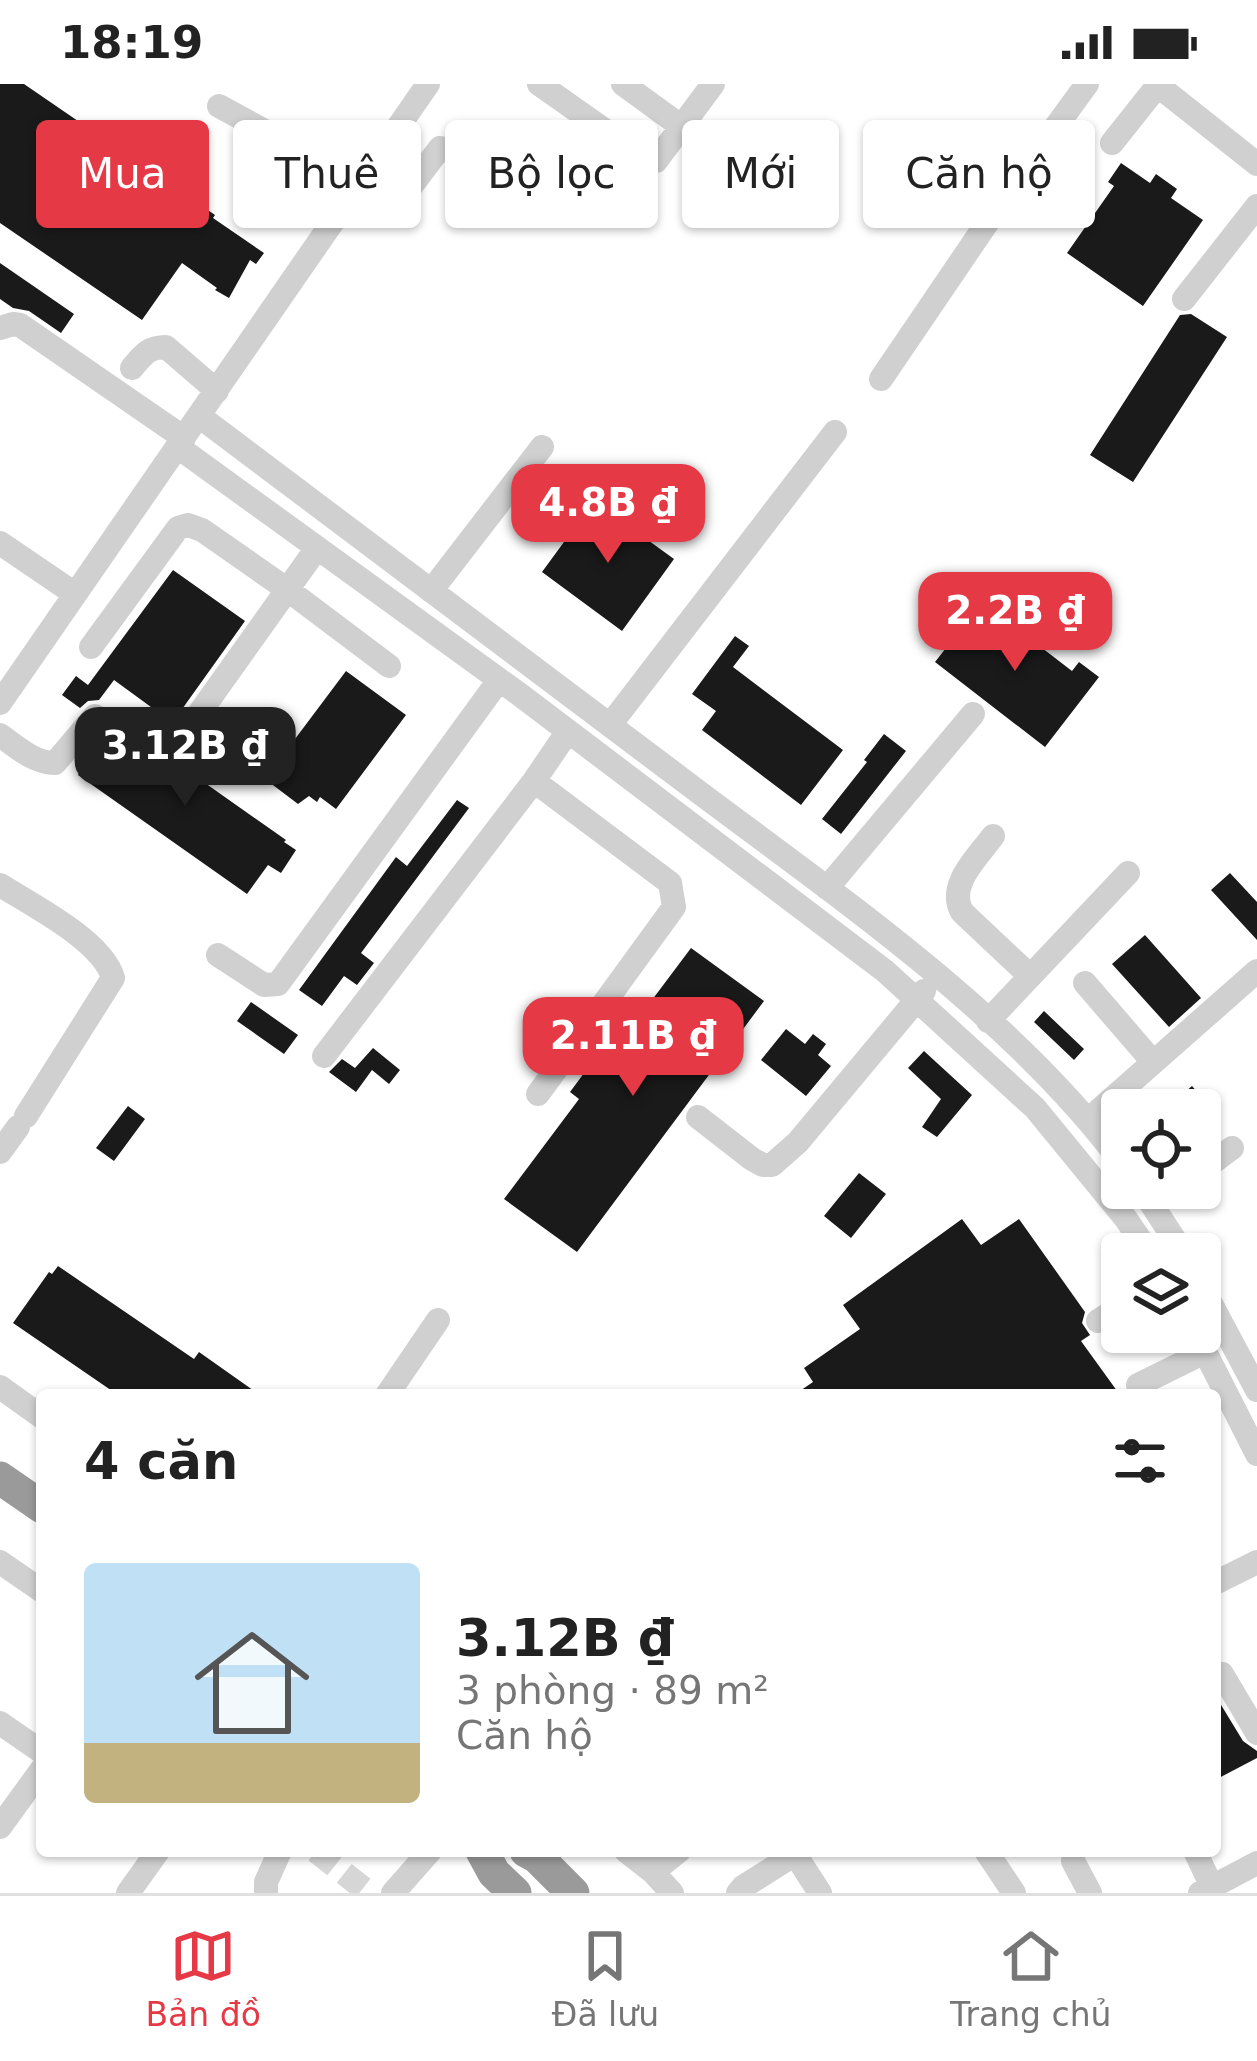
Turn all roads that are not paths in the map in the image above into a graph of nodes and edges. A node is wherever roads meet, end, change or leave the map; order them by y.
1 (428, 84) edge
2 (539, 84) edge
3 (623, 84) edge
4 (713, 84) edge
5 (1087, 84) edge
6 (1157, 85) edge
7 (219, 106) dead end
8 (245, 120) edge
9 (403, 120) edge
10 (687, 120) edge
11 (682, 127) joint
12 (1112, 142) dead end
13 (440, 148) dead end
14 (1257, 164) edge
15 (421, 165) edge
16 (424, 168) junction
17 (421, 172) edge
18 (1257, 206) edge
19 (329, 228) edge
20 (1184, 299) dead end
21 (1, 325) edge
22 (132, 368) dead end
23 (880, 379) dead end
24 (217, 391) junction
25 (835, 432) dead end
26 (187, 434) junction
27 (542, 447) dead end
28 (0, 543) edge
29 (317, 548) junction
30 (288, 590) junction
31 (431, 591) junction
32 (75, 594) junction
33 (91, 647) dead end
34 (389, 666) dead end
35 (499, 680) junction
36 (0, 703) edge
37 (973, 714) dead end
38 (94, 716) dead end
39 (194, 722) dead end
40 (610, 725) junction
41 (568, 731) junction
42 (0, 735) edge
43 (534, 781) junction
44 (993, 836) dead end
45 (1128, 873) dead end
46 (0, 884) edge
47 (827, 888) junction
48 (218, 955) dead end
49 (1257, 971) edge
50 (937, 976) junction
51 (1030, 976) junction
52 (1085, 982) dead end
53 (916, 1000) junction
54 (988, 1021) junction
55 (324, 1056) dead end
56 (1153, 1062) junction
57 (538, 1094) dead end
58 (698, 1117) dead end
59 (1088, 1120) junction
60 (1101, 1136) edge
61 (1232, 1148) dead end
62 (0, 1152) edge
63 (1221, 1156) edge
64 (1136, 1233) edge
65 (1101, 1319) edge
66 (438, 1320) dead end
67 (1098, 1321) dead end
68 (1221, 1322) edge
69 (1184, 1353) edge
70 (1206, 1353) edge
71 (1138, 1385) dead end
72 (0, 1387) edge
73 (391, 1389) edge
74 (1257, 1390) edge
75 (36, 1413) edge
76 (1257, 1454) edge
77 (0, 1478) edge
78 (36, 1504) edge
79 (0, 1562) edge
80 (1257, 1562) edge
81 (1221, 1580) edge
82 (36, 1587) edge
83 (1222, 1674) dead end
84 (0, 1723) edge
85 (1257, 1733) edge
86 (36, 1748) edge
87 (36, 1776) edge
88 (0, 1827) edge
89 (154, 1857) edge
90 (277, 1857) edge
91 (485, 1857) edge
92 (537, 1857) edge
93 (634, 1857) edge
94 (672, 1857) edge
95 (788, 1857) edge
96 (797, 1857) edge
97 (990, 1857) edge
98 (1197, 1857) edge
99 (423, 1860) edge
100 (1073, 1861) dead end
101 (1257, 1863) edge
102 (653, 1872) junction
103 (1206, 1890) edge
104 (128, 1893) edge
105 (266, 1893) edge
106 (393, 1893) edge
107 (515, 1893) edge
108 (573, 1893) edge
109 (672, 1893) edge
110 (738, 1893) edge
111 (820, 1893) edge
112 (1014, 1893) edge
113 (1090, 1893) edge

1 - 9 street
2 - 11 street
3 - 11 street
4 - 10 street
5 - 23 street
6 - 12 street
6 - 14 street
7 - 8 street
13 - 16 street
15 - 16 street
16 - 17 street
18 - 20 street
19 - 24 street
21 - 26 street
22 - 24 street
24 - 26 street
25 - 40 street
26 - 29 street
26 - 31 street
26 - 32 street
27 - 31 street
28 - 32 street
29 - 30 street
29 - 35 street
30 - 33 street
30 - 34 street
30 - 39 street
31 - 40 street
32 - 36 street
35 - 41 street
35 - 48 street
37 - 47 street
38 - 42 street
40 - 47 street
41 - 43 street
41 - 53 street
43 - 55 street
43 - 57 street
44 - 51 street
45 - 51 street
46 - 62 street
47 - 50 street
49 - 56 street
50 - 53 street
50 - 54 street
51 - 54 street
52 - 56 street
53 - 58 street
53 - 64 street
54 - 59 street
56 - 59 street
59 - 60 street
61 - 63 street
65 - 67 street
66 - 73 street
68 - 74 street
69 - 71 street
70 - 76 street
72 - 75 street
77 - 78 highway
79 - 82 street
80 - 81 street
83 - 85 street
84 - 86 street
87 - 88 street
89 - 104 street
90 - 105 street
91 - 107 highway
92 - 108 highway
93 - 102 street
94 - 102 street
95 - 110 street
96 - 111 street
97 - 112 street
98 - 103 street
99 - 106 street
100 - 113 street
101 - 103 street
102 - 109 street

